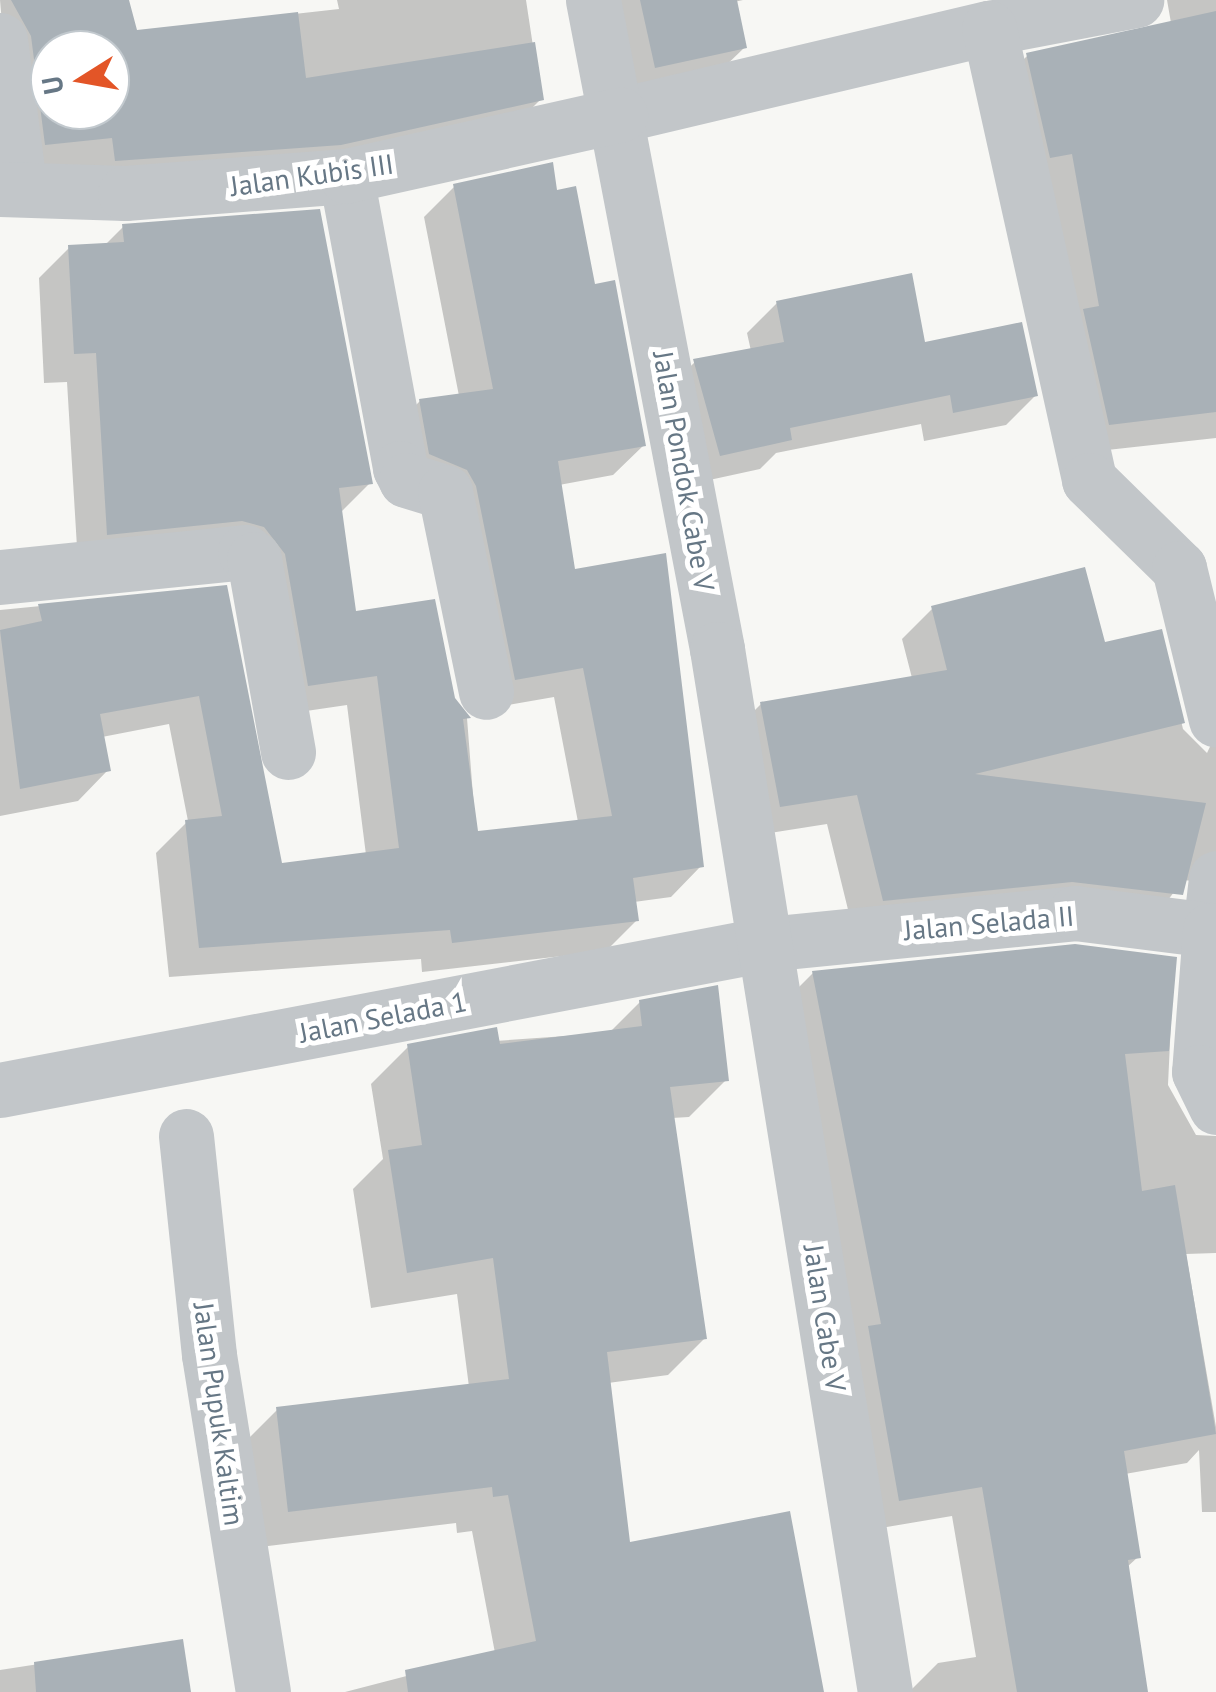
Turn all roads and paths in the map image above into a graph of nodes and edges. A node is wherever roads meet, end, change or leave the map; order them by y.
1 (592, 0) edge
2 (1136, 0) edge
3 (988, 28) junction
4 (0, 40) edge
5 (620, 115) junction
6 (346, 176) junction
7 (10, 187) edge
8 (0, 578) edge
9 (486, 692) dead end
10 (1216, 720) edge
11 (288, 752) dead end
12 (1213, 904) edge
13 (766, 944) junction
14 (0, 1090) edge
15 (1216, 1107) edge
16 (186, 1136) dead end
17 (263, 1692) edge
18 (886, 1692) edge

1 - 5 street, Jalan Pondok Cabe V
2 - 3 street, Jalan Kubis III
3 - 5 street, Jalan Kubis III
3 - 10 street
4 - 7 street
5 - 6 street, Jalan Kubis III
5 - 13 street, Jalan Pondok Cabe V
6 - 7 street, Jalan Kubis III
6 - 9 street
8 - 11 street
12 - 13 street, Jalan Selada II
12 - 15 street, Jalan Selada II
13 - 14 street, Jalan Selada 1
13 - 18 street, Jalan Cabe V
16 - 17 street, Jalan Pupuk Kaltim

